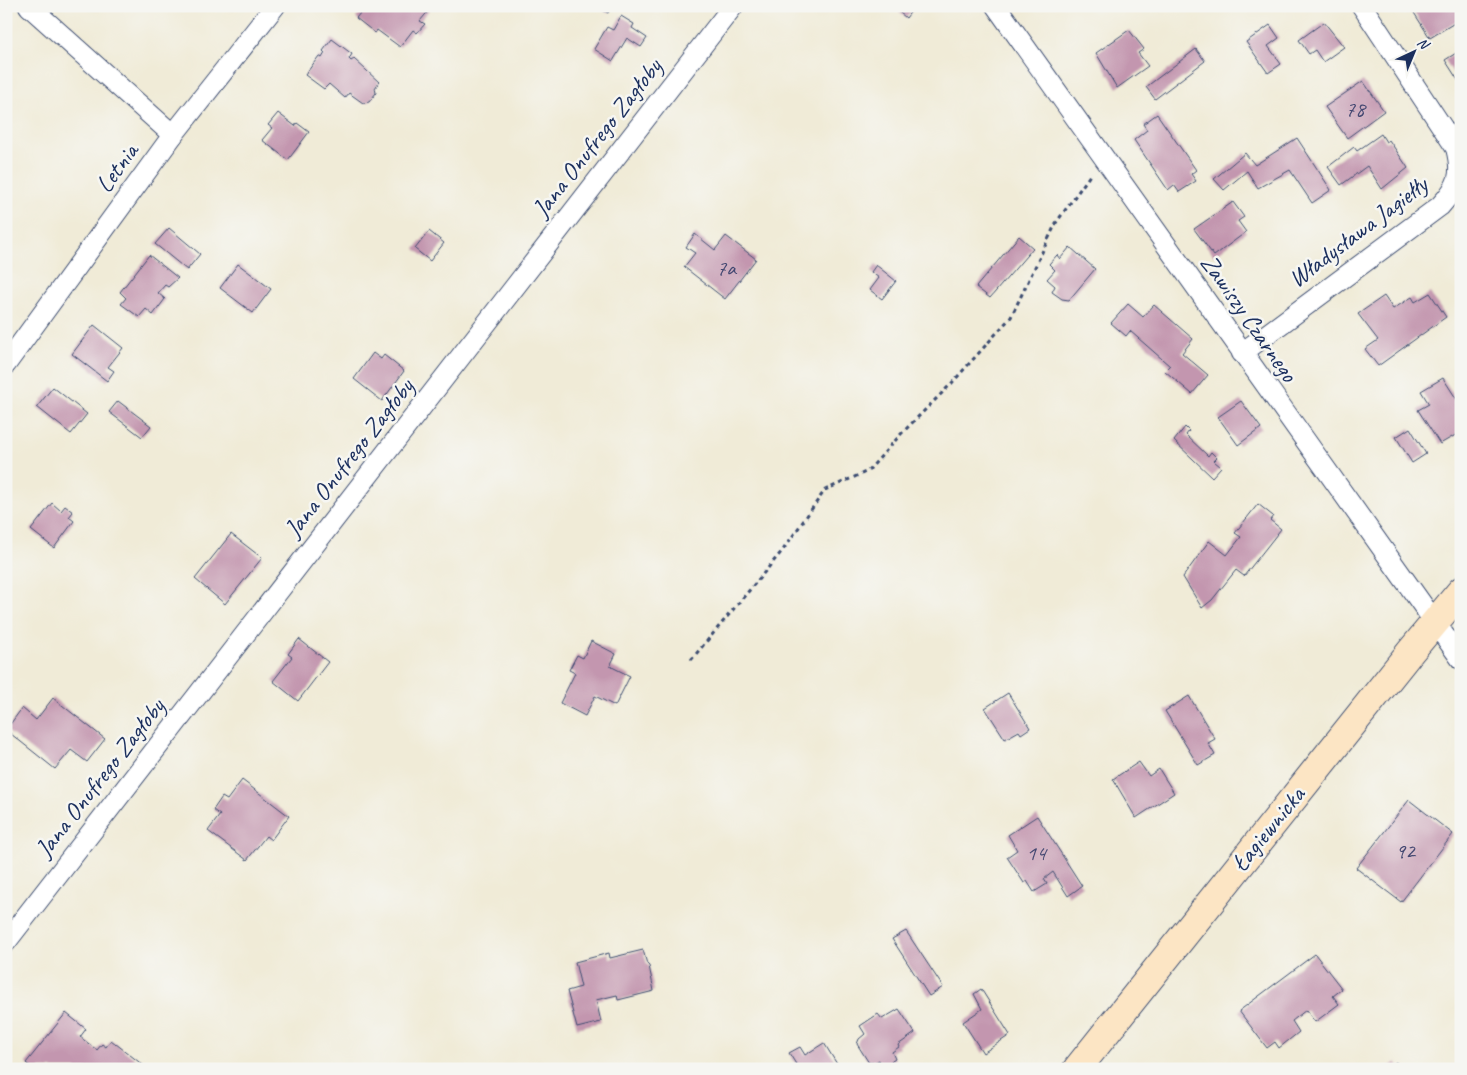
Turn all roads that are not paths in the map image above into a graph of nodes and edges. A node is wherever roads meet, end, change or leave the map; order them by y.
1 (29, 6) edge
2 (275, 6) edge
3 (733, 6) edge
4 (996, 6) edge
5 (1362, 6) edge
6 (173, 135) junction
7 (1242, 353) junction
8 (6, 364) edge
9 (1461, 591) edge
10 (1434, 622) junction
11 (1461, 659) edge
12 (6, 942) edge
13 (1077, 1069) edge

1 - 6 street
2 - 6 street, Letnia
3 - 12 street, Jana Onufrego Zagłoby
4 - 7 street, Zawiszy Czarnego
5 - 7 street, Władysława Jagiełły
6 - 8 street, Letnia
7 - 10 street, Zawiszy Czarnego
9 - 10 street, Łagiewnicka
10 - 11 street, Zawiszy Czarnego
10 - 13 street, Łagiewnicka

